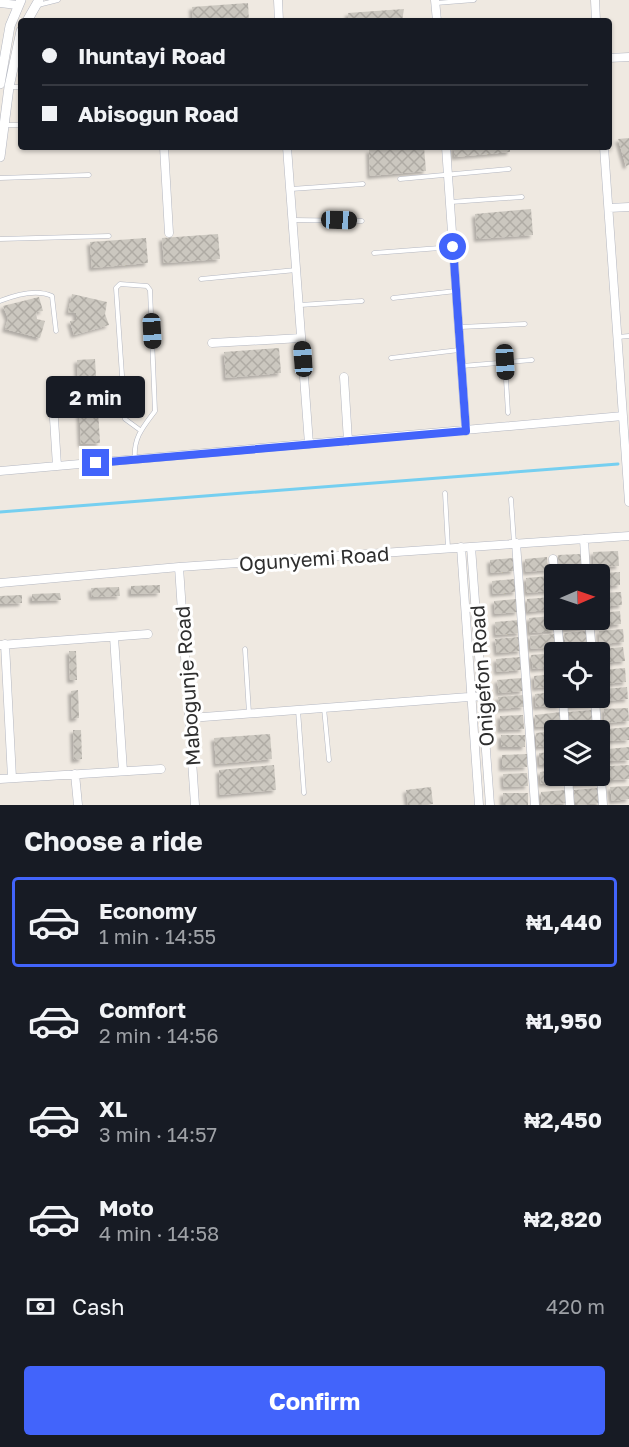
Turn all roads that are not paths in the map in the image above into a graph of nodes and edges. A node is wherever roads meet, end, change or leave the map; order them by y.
1 (58, 0) edge
2 (278, 0) edge
3 (474, 0) edge
4 (595, 0) edge
5 (19, 2) edge
6 (435, 2) edge
7 (0, 3) edge
8 (37, 3) edge
9 (29, 18) edge
10 (279, 18) edge
11 (437, 18) edge
12 (596, 18) edge
13 (18, 41) edge
14 (629, 57) edge
15 (612, 58) edge
16 (5, 85) edge
17 (5, 125) junction
18 (18, 125) edge
19 (164, 150) edge
20 (287, 150) edge
21 (446, 150) edge
22 (604, 150) edge
23 (0, 157) edge
24 (509, 169) dead end
25 (448, 173) junction
26 (88, 175) dead end
27 (0, 178) edge
28 (400, 179) dead end
29 (363, 184) dead end
30 (290, 189) junction
31 (522, 197) dead end
32 (450, 202) junction
33 (629, 207) edge
34 (609, 208) junction
35 (293, 220) junction
36 (362, 220) dead end
37 (169, 233) dead end
38 (109, 236) dead end
39 (0, 238) edge
40 (453, 247) junction
41 (374, 253) dead end
42 (296, 270) junction
43 (201, 279) dead end
44 (456, 291) junction
45 (393, 298) dead end
46 (0, 301) edge
47 (362, 301) dead end
48 (299, 305) junction
49 (525, 324) dead end
50 (459, 327) junction
51 (56, 331) dead end
52 (629, 336) edge
53 (618, 337) junction
54 (301, 338) junction
55 (212, 343) dead end
56 (461, 350) junction
57 (391, 358) dead end
58 (532, 360) dead end
59 (505, 362) junction
60 (462, 366) junction
61 (344, 377) dead end
62 (52, 387) dead end
63 (625, 397) edge
64 (508, 413) dead end
65 (623, 416) junction
66 (140, 430) junction
67 (466, 431) junction
68 (348, 441) junction
69 (309, 444) junction
70 (628, 458) edge
71 (135, 459) junction
72 (57, 466) junction
73 (0, 471) edge
74 (445, 493) dead end
75 (511, 499) dead end
76 (629, 502) edge
77 (629, 536) edge
78 (584, 539) junction
79 (515, 543) junction
80 (460, 547) junction
81 (471, 547) junction
82 (448, 548) junction
83 (553, 559) dead end
84 (553, 564) edge
85 (585, 564) edge
86 (179, 567) junction
87 (0, 583) edge
88 (148, 634) dead end
89 (114, 637) junction
90 (3, 645) edge
91 (245, 650) dead end
92 (482, 696) junction
93 (471, 697) junction
94 (324, 708) junction
95 (298, 710) junction
96 (249, 713) junction
97 (190, 718) junction
98 (329, 760) dead end
99 (160, 769) dead end
100 (123, 771) junction
101 (75, 774) junction
102 (12, 778) junction
103 (0, 779) edge
104 (569, 786) edge
105 (602, 786) edge
106 (304, 793) dead end
107 (78, 805) edge
108 (195, 805) edge
109 (479, 805) edge
110 (490, 805) edge
111 (535, 805) edge
112 (570, 805) edge
113 (603, 805) edge

1 - 8 lane
2 - 10 street
3 - 6 lane
4 - 12 street
5 - 7 street
5 - 16 street
6 - 11 street
8 - 9 street
13 - 16 street
14 - 15 street
16 - 17 street
17 - 18 lane
17 - 23 street
19 - 37 street
20 - 30 street
21 - 25 street
22 - 34 street
24 - 25 lane
25 - 28 lane
25 - 32 street
26 - 27 lane
29 - 30 lane
30 - 35 street
31 - 32 lane
32 - 40 street
33 - 34 street
34 - 53 street
35 - 36 lane
35 - 42 street
38 - 39 lane
40 - 41 lane
40 - 44 street
42 - 43 lane
42 - 48 street
44 - 45 lane
44 - 50 street
46 - 51 lane
47 - 48 lane
48 - 54 street
49 - 50 lane
50 - 56 street
52 - 53 lane
53 - 63 street
54 - 55 street
54 - 69 street
56 - 57 lane
56 - 60 street
58 - 59 lane
59 - 60 lane
59 - 64 lane
60 - 67 street
61 - 68 street
62 - 72 street
63 - 65 street
65 - 67 street
65 - 70 street
66 - 66 lane
66 - 71 lane
67 - 68 street
68 - 69 street
69 - 71 street
70 - 76 street
71 - 72 street
72 - 73 street
74 - 82 lane
75 - 79 lane
77 - 78 street, Ogunyemi Road
78 - 79 street, Ogunyemi Road
78 - 85 street
79 - 81 street, Ogunyemi Road
79 - 111 street
80 - 81 street, Ogunyemi Road
80 - 82 street, Ogunyemi Road
80 - 93 street, Onigefon Road
81 - 92 street, Onigefon Road
82 - 86 street, Ogunyemi Road
83 - 84 street
86 - 87 street, Ogunyemi Road
86 - 97 street, Mabogunje Road
88 - 89 street
89 - 90 street
89 - 100 street
90 - 102 street
91 - 96 lane
92 - 93 street
92 - 110 street, Onigefon Road
93 - 94 street
93 - 109 street, Onigefon Road
94 - 95 street
94 - 98 lane
95 - 96 street
95 - 106 lane
96 - 97 street
97 - 108 street, Mabogunje Road
99 - 100 street
100 - 101 street
101 - 102 street
101 - 107 street
102 - 103 street
104 - 112 street
105 - 113 street

